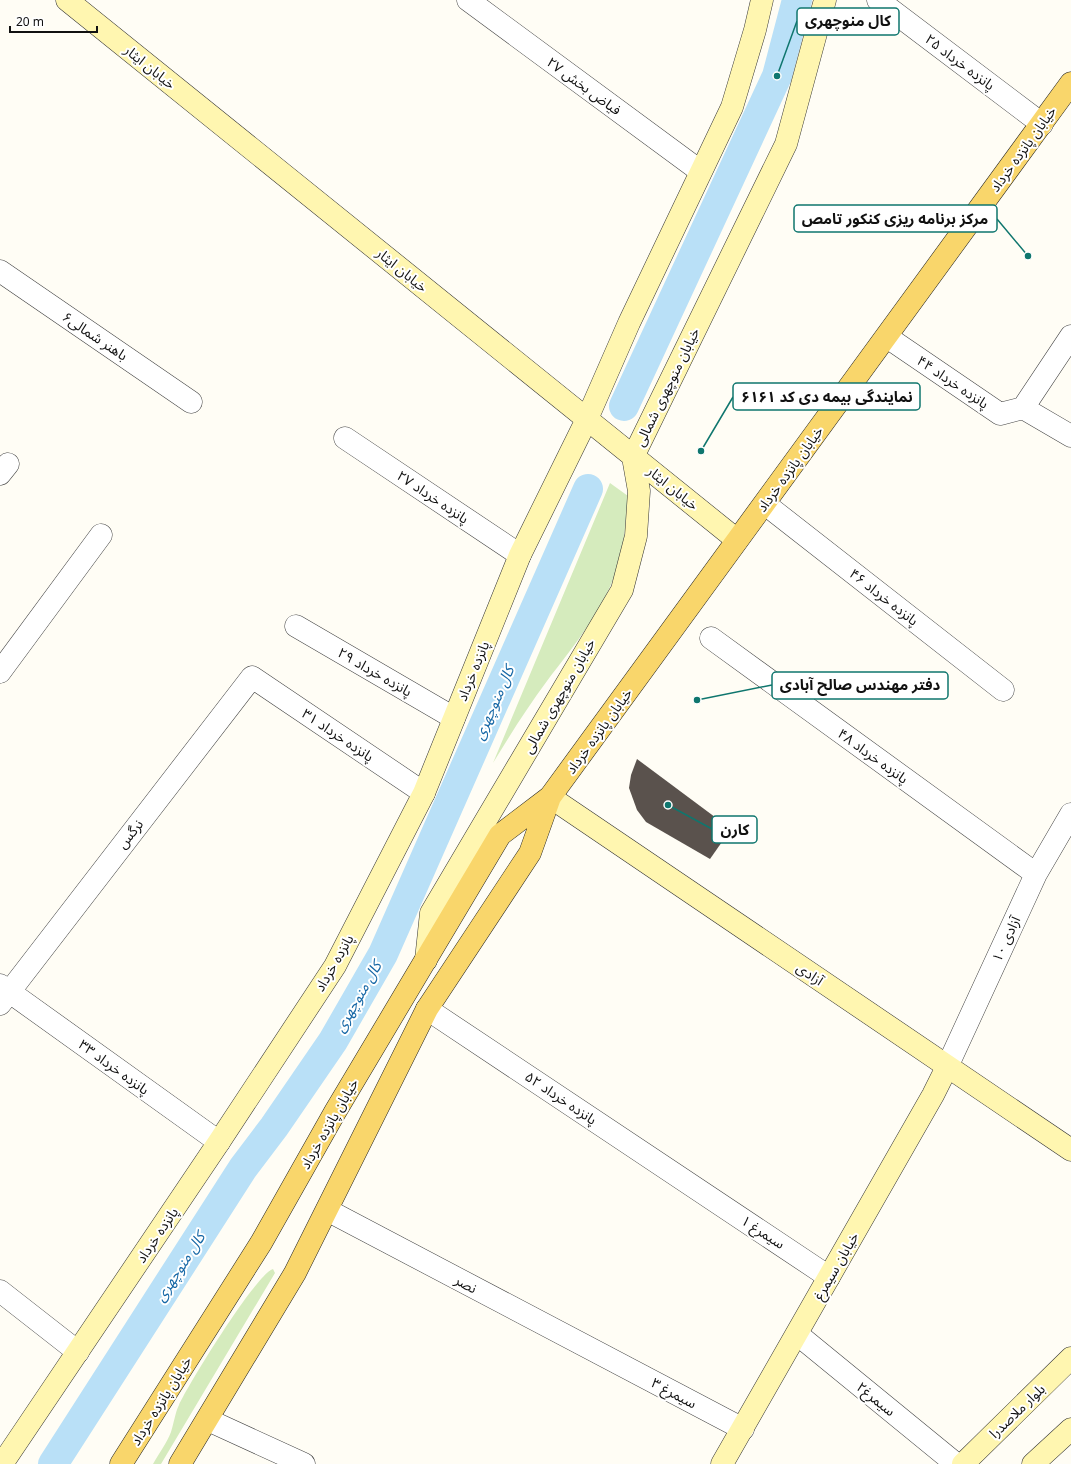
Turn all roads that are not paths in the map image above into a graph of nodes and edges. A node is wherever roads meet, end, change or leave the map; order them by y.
1 (67, 0) edge
2 (468, 0) edge
3 (762, 0) edge
4 (825, 0) edge
5 (878, 0) edge
6 (1071, 83) edge
7 (1042, 124) junction
8 (700, 171) junction
9 (0, 271) edge
10 (1071, 336) edge
11 (887, 337) junction
12 (191, 402) dead end
13 (1022, 408) junction
14 (587, 419) junction
15 (1071, 436) edge
16 (345, 438) dead end
17 (633, 456) junction
18 (765, 504) junction
19 (101, 535) dead end
20 (737, 540) junction
21 (520, 555) junction
22 (296, 626) dead end
23 (711, 638) dead end
24 (0, 672) edge
25 (252, 677) joint
26 (1003, 690) dead end
27 (454, 718) junction
28 (424, 793) junction
29 (550, 797) junction
30 (1071, 814) edge
31 (1036, 874) junction
32 (426, 960) junction
33 (3, 993) edge
34 (427, 1009) junction
35 (947, 1067) junction
36 (219, 1142) junction
37 (1071, 1150) edge
38 (696, 1187) joint
39 (327, 1210) junction
40 (829, 1277) junction
41 (0, 1291) edge
42 (797, 1334) junction
43 (78, 1352) junction
44 (605, 1357) joint
45 (1071, 1358) edge
46 (208, 1420) junction
47 (743, 1429) junction
48 (1071, 1429) edge
49 (2, 1464) edge
50 (121, 1464) edge
51 (180, 1464) edge
52 (304, 1464) edge
53 (722, 1464) edge
54 (956, 1464) edge
55 (963, 1464) edge
56 (1033, 1464) edge

1 - 14 street, خیابان ایثار
2 - 8 street, فیاض بخش ۲۷
3 - 8 street
4 - 17 street, خیابان منوچهری شمالی
5 - 7 street, پانزده خرداد ۲۵
6 - 7 main road, خیابان پانزده خرداد
7 - 11 main road, خیابان پانزده خرداد
8 - 14 street
9 - 12 street, باهنر شمالی۶
10 - 13 street
11 - 13 street, پانزده خرداد ۴۴
11 - 18 main road, خیابان پانزده خرداد
13 - 15 street
14 - 17 street, خیابان ایثار
14 - 21 street, پانزده خرداد
16 - 21 street, پانزده خرداد ۲۷
17 - 20 street, خیابان ایثار
17 - 32 street, خیابان منوچهری شمالی
18 - 20 main road, خیابان پانزده خرداد
18 - 26 street, پانزده خرداد ۴۶
19 - 24 street
20 - 29 main road, خیابان پانزده خرداد
21 - 27 street, پانزده خرداد
22 - 27 street, پانزده خرداد ۲۹
23 - 31 street, پانزده خرداد ۴۸
25 - 28 street, پانزده خرداد ۳۱
25 - 33 street, نرگس
27 - 28 street, پانزده خرداد
28 - 36 street, پانزده خرداد
29 - 32 main road, خیابان پانزده خرداد
29 - 34 main road, خیابان پانزده خرداد
29 - 35 street, آزادی
30 - 31 street, آزادی ۱۰
31 - 35 street, آزادی ۱۰
32 - 50 main road, خیابان پانزده خرداد
33 - 36 street, پانزده خرداد ۳۳
34 - 38 street, پانزده خرداد ۵۲
34 - 39 main road, خیابان پانزده خرداد
35 - 37 street, آزادی
35 - 40 street, خیابان سیمرغ
36 - 43 street, پانزده خرداد
38 - 40 street, سیمرغ ۱
39 - 44 street, نصر
39 - 46 main road, خیابان پانزده خرداد
40 - 42 street, خیابان سیمرغ
41 - 43 street
42 - 47 street, خیابان سیمرغ
42 - 54 street, سیمرغ۲
43 - 49 street, پانزده خرداد
44 - 47 street, سیمرغ ۳
45 - 55 street, بلوار ملاصدرا
46 - 51 main road, خیابان پانزده خرداد
46 - 52 street
47 - 53 street, خیابان سیمرغ
48 - 56 street

